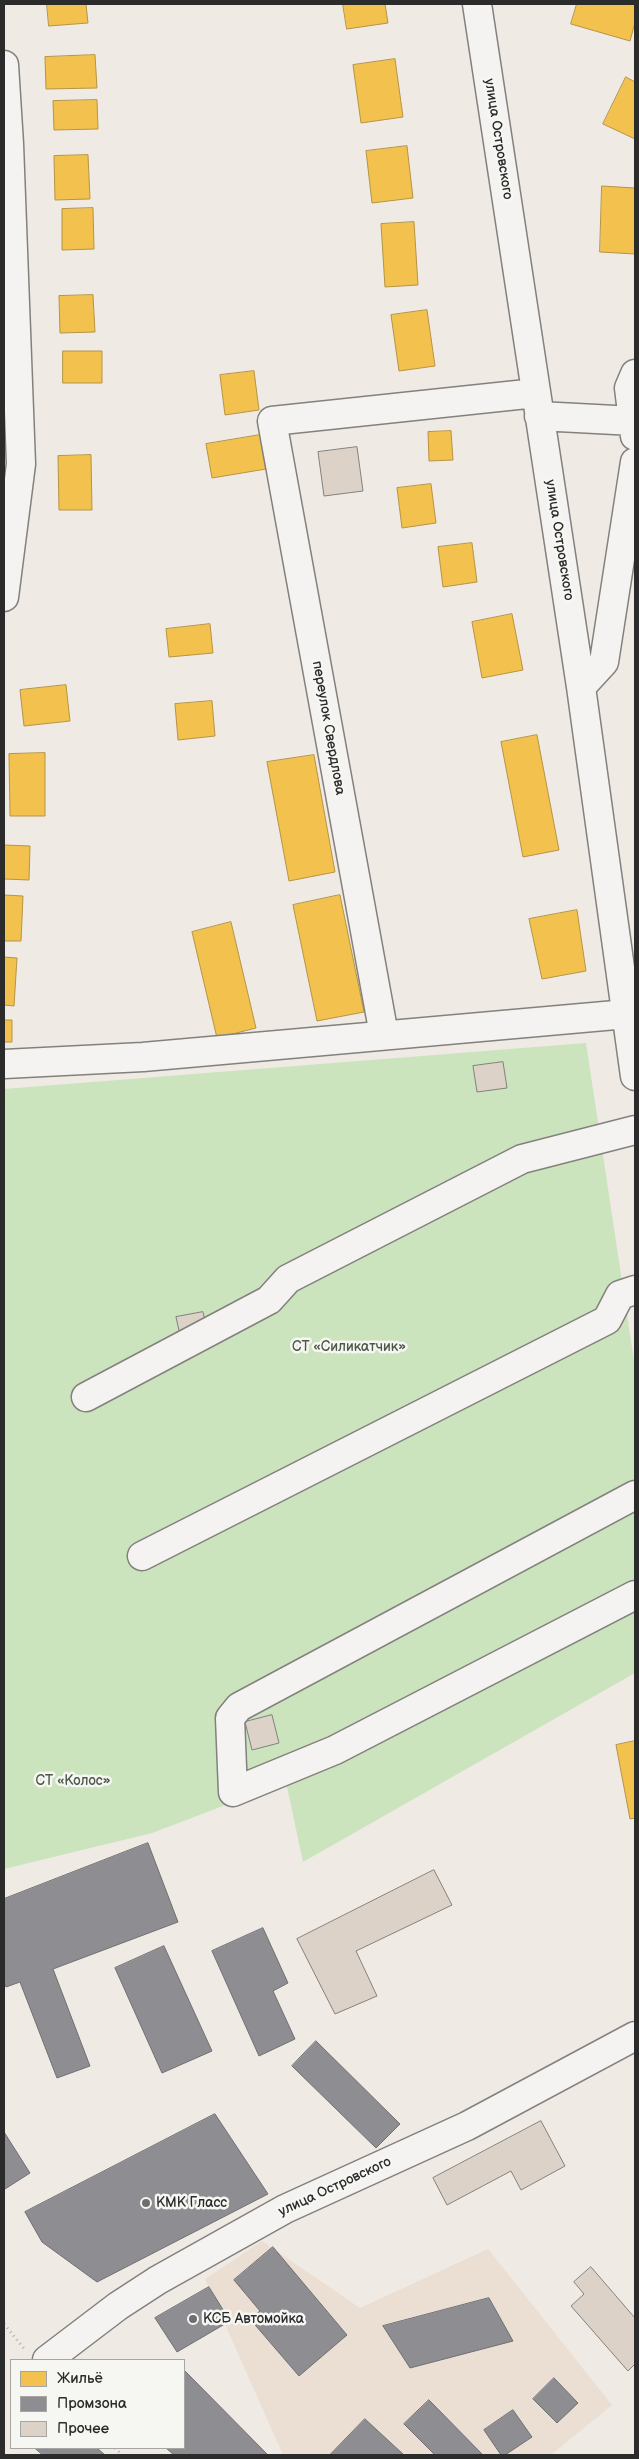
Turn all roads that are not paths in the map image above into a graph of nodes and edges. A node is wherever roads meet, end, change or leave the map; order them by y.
1 (477, 4) edge
2 (4, 65) edge
3 (635, 374) edge
4 (538, 405) junction
5 (635, 428) edge
6 (635, 462) edge
7 (4, 597) edge
8 (581, 687) junction
9 (629, 994) edge
10 (384, 1035) junction
11 (4, 1064) edge
12 (635, 1076) edge
13 (635, 1130) edge
14 (635, 1290) edge
15 (86, 1397) dead end
16 (635, 1495) edge
17 (142, 1556) dead end
18 (635, 1595) edge
19 (635, 2036) edge
20 (38, 2357) edge

1 - 4 street, улица Островского
2 - 7 street
3 - 5 street
4 - 5 street
4 - 8 street, улица Островского
4 - 10 street, переулок Свердлова
6 - 8 street
8 - 9 street, улица Островского
9 - 10 street
9 - 12 street, улица Островского
10 - 11 street
13 - 15 street
14 - 17 street
16 - 18 street
19 - 20 street, улица Островского

